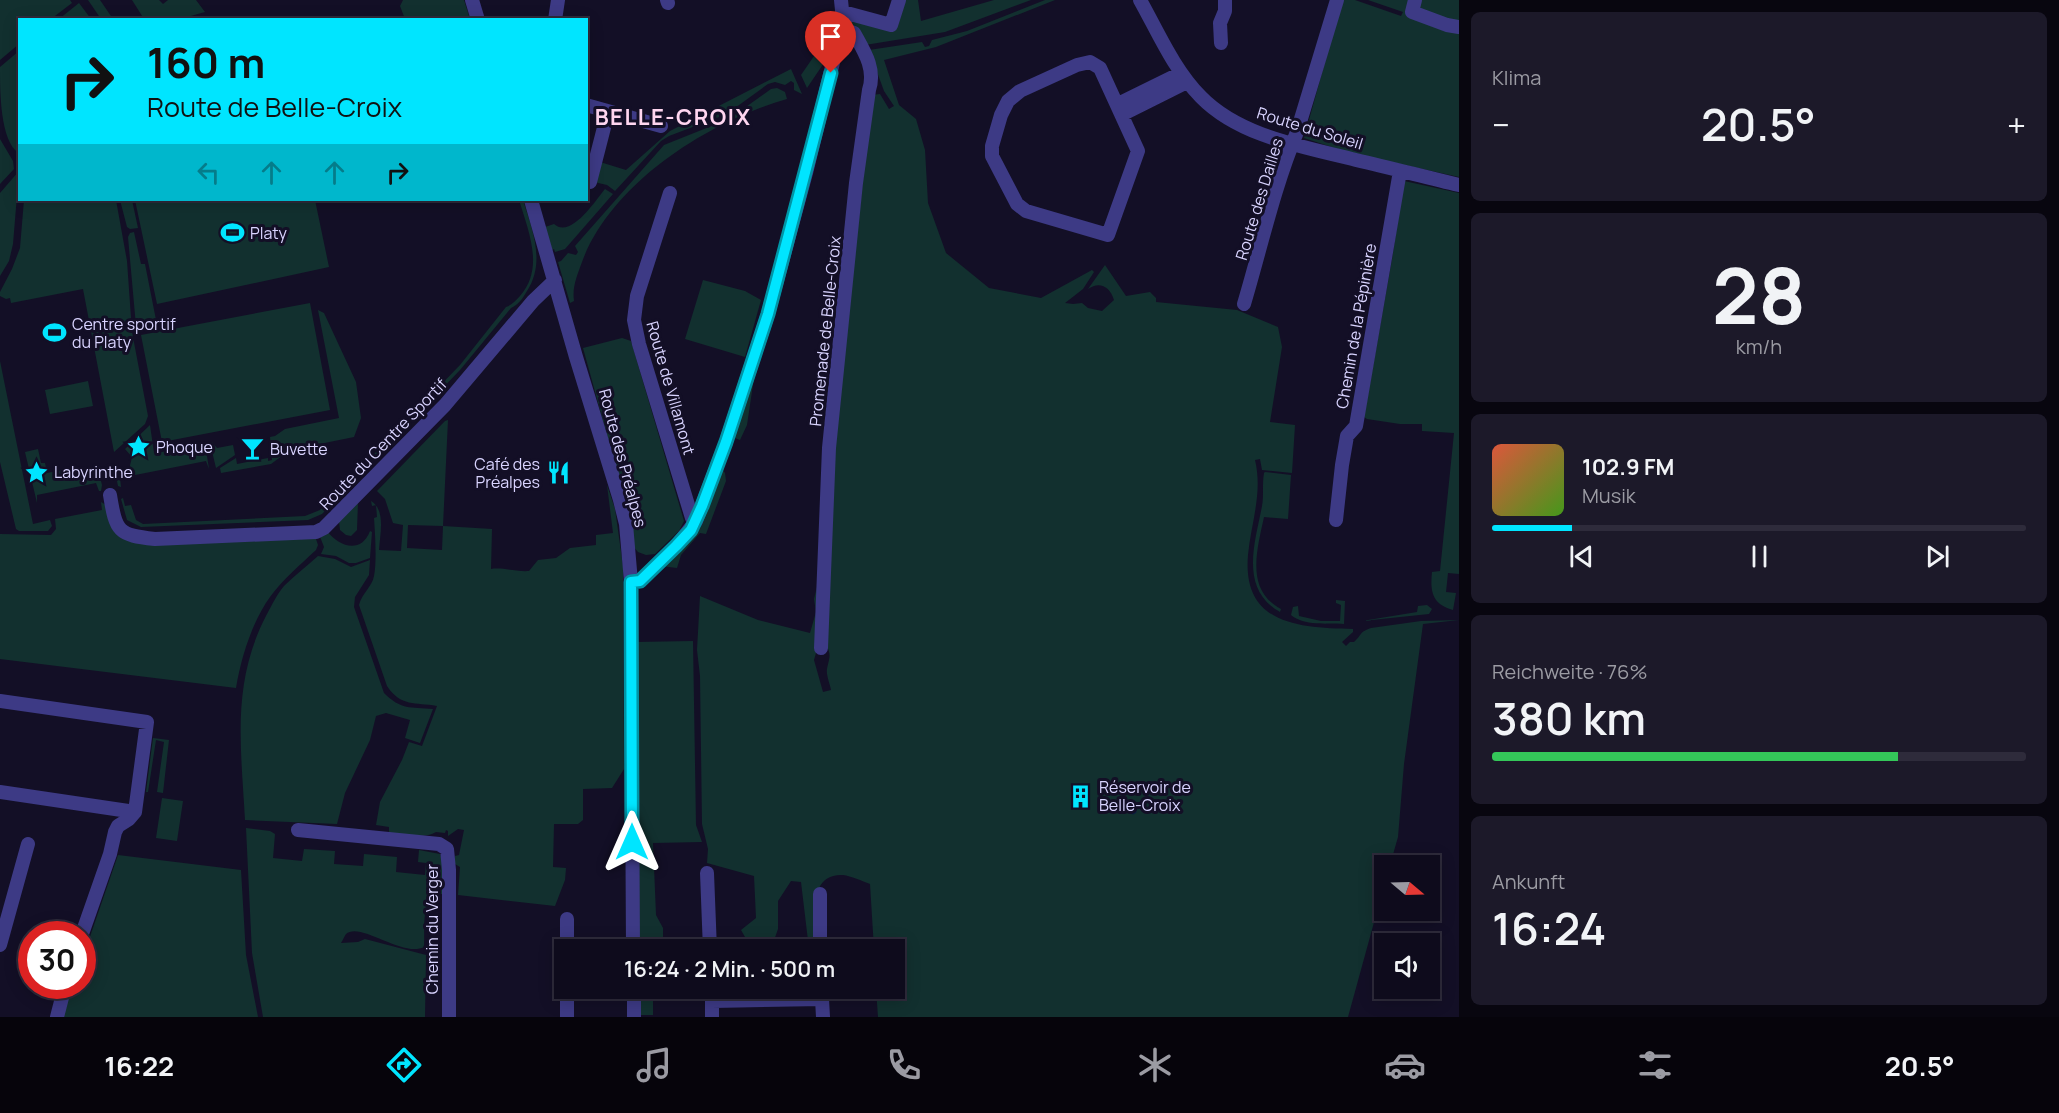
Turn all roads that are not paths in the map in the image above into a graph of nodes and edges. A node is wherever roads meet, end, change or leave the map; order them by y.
1 (472, 0) edge
2 (558, 0) edge
3 (899, 0) edge
4 (1140, 0) edge
5 (1225, 0) edge
6 (1337, 0) edge
7 (1415, 0) edge
8 (842, 6) edge
9 (477, 18) edge
10 (555, 18) edge
11 (1459, 27) edge
12 (844, 30) junction
13 (1221, 43) dead end
14 (1184, 77) junction
15 (588, 106) edge
16 (1120, 109) junction
17 (608, 112) junction
18 (661, 126) dead end
19 (1293, 143) junction
20 (1400, 171) junction
21 (590, 182) dead end
22 (1459, 185) edge
23 (669, 193) dead end
24 (531, 201) edge
25 (555, 280) junction
26 (1244, 304) dead end
27 (110, 495) dead end
28 (1336, 520) dead end
29 (696, 521) junction
30 (630, 561) junction
31 (655, 565) junction
32 (631, 582) junction
33 (821, 648) dead end
34 (0, 701) edge
35 (0, 792) edge
36 (135, 812) junction
37 (298, 830) dead end
38 (28, 844) dead end
39 (707, 873) dead end
40 (820, 894) dead end
41 (567, 919) dead end
42 (88, 921) edge
43 (567, 939) edge
44 (633, 939) edge
45 (710, 939) edge
46 (820, 939) edge
47 (0, 945) edge
48 (62, 999) edge
49 (567, 999) edge
50 (634, 999) edge
51 (712, 999) edge
52 (822, 999) edge
53 (57, 1017) edge
54 (449, 1017) edge
55 (567, 1017) edge
56 (634, 1017) edge
57 (712, 1017) edge
58 (823, 1017) edge

1 - 9 street
2 - 10 street
3 - 8 street
4 - 14 street, Route du Soleil
5 - 13 street
6 - 19 street, Route des Dailles
7 - 11 street
8 - 12 street
12 - 29 street
12 - 33 street, Promenade de Belle-Croix
14 - 16 street
14 - 19 street, Route du Soleil
15 - 17 street
16 - 16 street
17 - 18 street
17 - 21 street
19 - 20 street, Route du Soleil
19 - 26 street, Route des Dailles
20 - 22 street, Route du Soleil
20 - 28 street, Chemin de la Pépinière
23 - 29 street, Route de Villamont
24 - 25 street, Route des Préalpes
25 - 27 street, Route du Centre Sportif
25 - 30 street, Route des Préalpes
29 - 31 street
30 - 31 street
30 - 32 street, Route des Préalpes
31 - 32 street
32 - 44 street, Route des Préalpes
34 - 36 street
35 - 36 street
36 - 42 street
37 - 54 street, Chemin du Verger
38 - 47 street
39 - 45 street
40 - 46 street
41 - 43 street
48 - 53 street
49 - 55 street
50 - 56 street
51 - 57 street
52 - 58 street

